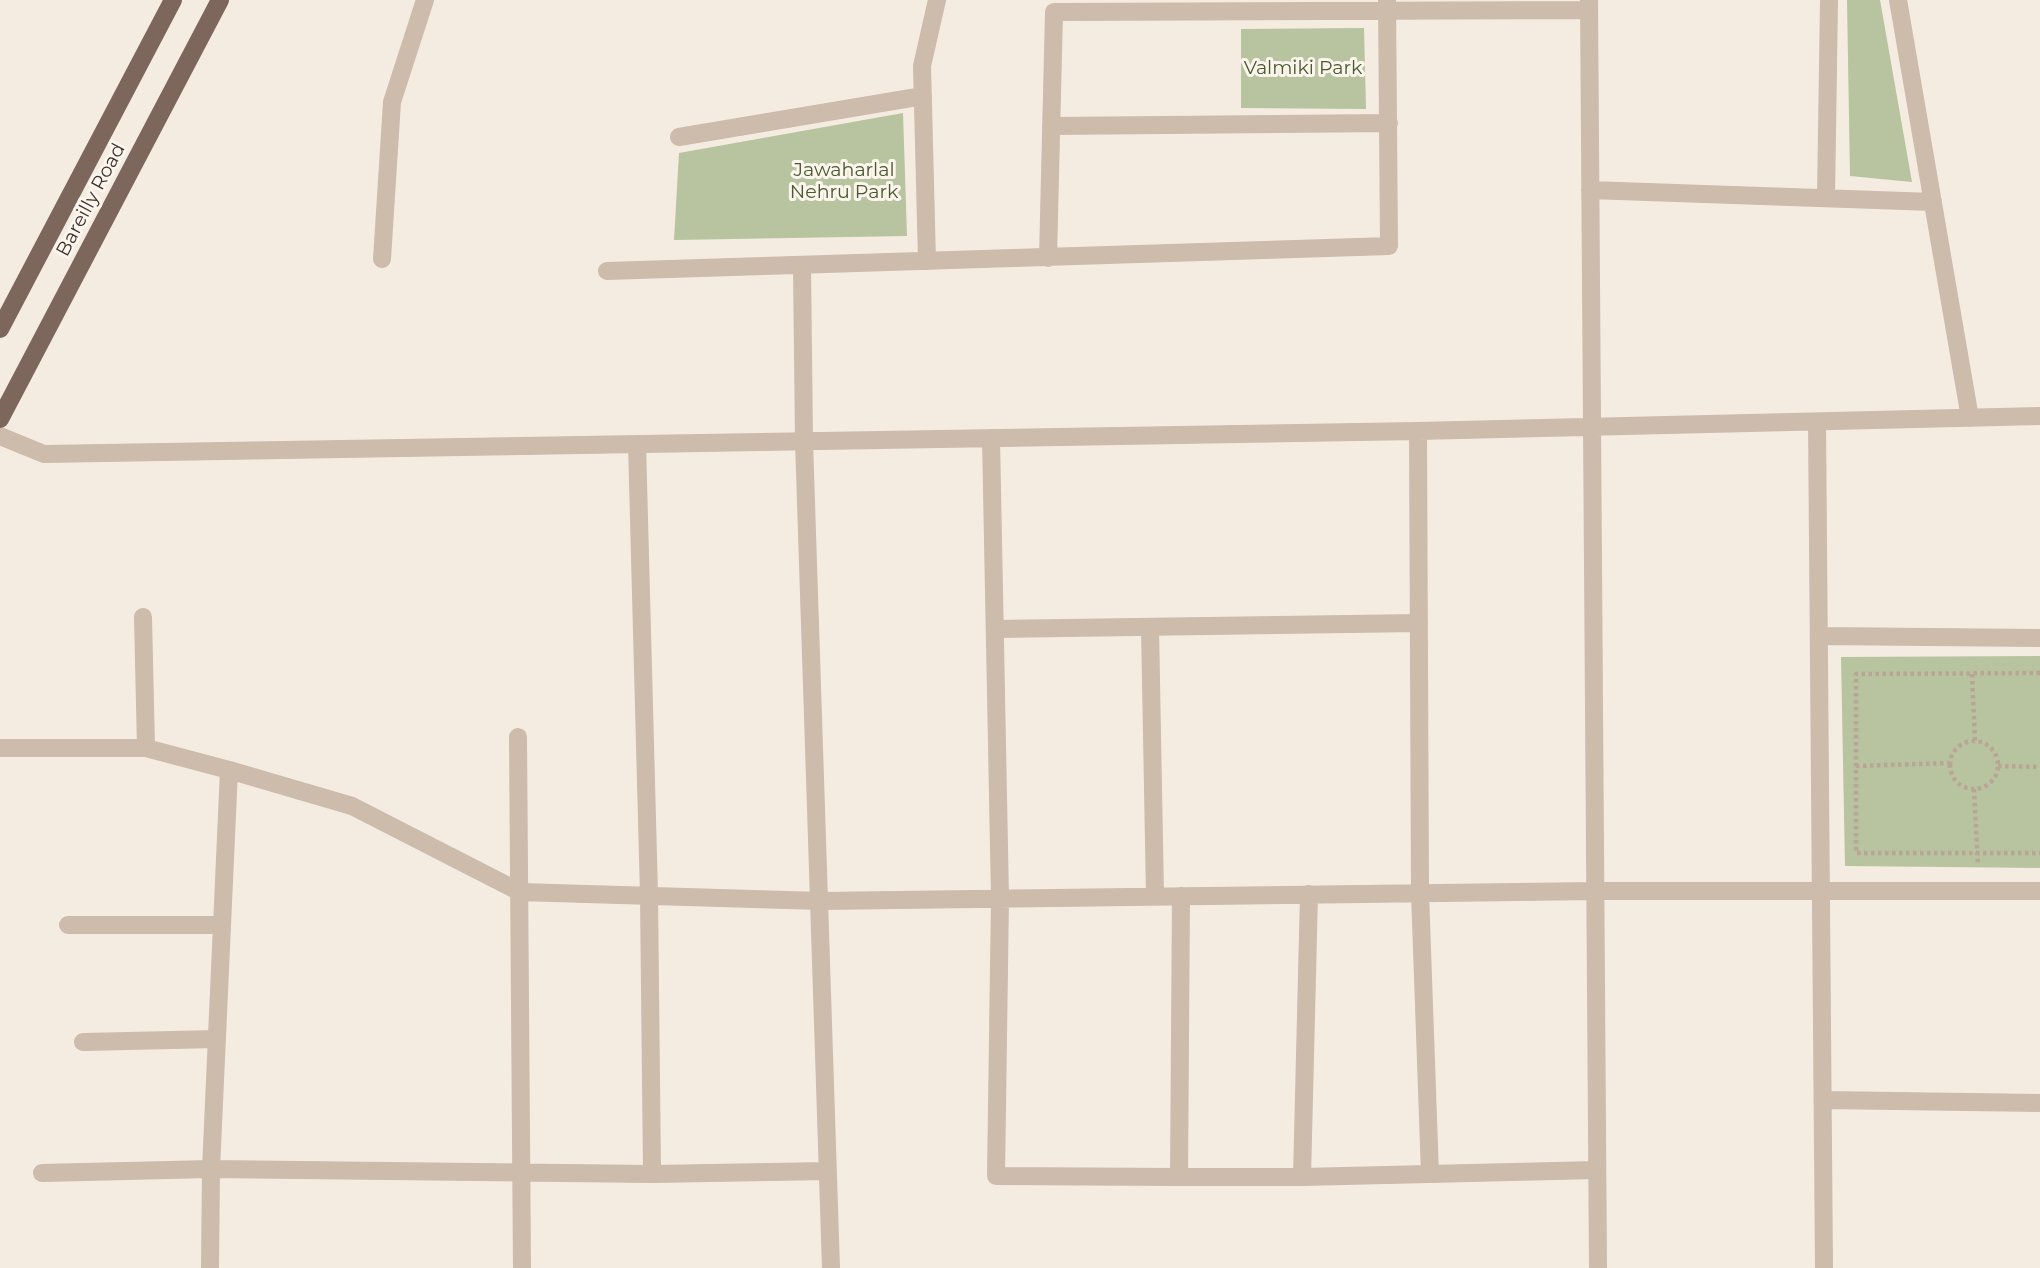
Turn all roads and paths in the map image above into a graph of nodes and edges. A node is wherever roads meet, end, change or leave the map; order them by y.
1 (173, 0) edge
2 (220, 0) edge
3 (425, 0) edge
4 (937, 0) edge
5 (1829, 0) edge
6 (1898, 0) edge
7 (1387, 5) edge
8 (1589, 5) edge
9 (1054, 6) edge
10 (923, 96) junction
11 (1388, 123) junction
12 (1051, 126) junction
13 (679, 137) dead end
14 (1590, 190) junction
15 (1826, 198) junction
16 (1933, 202) junction
17 (1048, 258) junction
18 (382, 259) dead end
19 (926, 261) junction
20 (802, 265) junction
21 (607, 271) dead end
22 (0, 329) edge
23 (2040, 416) edge
24 (1970, 418) junction
25 (0, 419) edge
26 (1817, 422) junction
27 (1591, 428) junction
28 (1418, 431) junction
29 (0, 436) edge
30 (991, 438) junction
31 (804, 441) junction
32 (637, 444) junction
33 (143, 617) dead end
34 (1419, 623) junction
35 (1150, 627) junction
36 (995, 629) junction
37 (1819, 636) junction
38 (2040, 638) edge
39 (2040, 673) edge
40 (1972, 674) junction
41 (518, 737) dead end
42 (1975, 741) junction
43 (0, 748) edge
44 (146, 748) junction
45 (1950, 763) junction
46 (1856, 766) junction
47 (1998, 766) junction
48 (2040, 767) edge
49 (229, 770) junction
50 (1975, 789) junction
51 (1978, 851) junction
52 (2040, 853) edge
53 (520, 891) junction
54 (1595, 891) junction
55 (1979, 891) junction
56 (2040, 891) edge
57 (1821, 892) junction
58 (1420, 893) junction
59 (649, 894) junction
60 (1309, 894) junction
61 (1155, 896) junction
62 (1181, 896) junction
63 (1000, 898) junction
64 (820, 901) junction
65 (68, 925) dead end
66 (222, 925) junction
67 (217, 1039) junction
68 (83, 1042) dead end
69 (1823, 1100) junction
70 (2040, 1103) edge
71 (211, 1169) junction
72 (1597, 1170) junction
73 (828, 1171) junction
74 (521, 1172) junction
75 (42, 1173) dead end
76 (652, 1174) junction
77 (1430, 1174) junction
78 (1179, 1177) junction
79 (1302, 1177) junction
80 (210, 1268) edge
81 (522, 1268) edge
82 (831, 1268) edge
83 (1598, 1268) edge
84 (1824, 1268) edge

1 - 22 main road, Bareilly Road
2 - 25 main road, Bareilly Road
3 - 18 street
4 - 10 street
5 - 15 street
6 - 16 street
7 - 8 street
7 - 9 street
7 - 11 street
8 - 14 street
9 - 12 street
10 - 13 street
10 - 19 street
11 - 12 street
11 - 17 street
12 - 17 street
14 - 15 street
14 - 27 street
15 - 16 street
16 - 24 street
17 - 19 street
19 - 20 street
20 - 21 street
20 - 31 street
23 - 24 street
24 - 26 street
26 - 27 street
26 - 37 street
27 - 28 street
27 - 54 street
28 - 30 street
28 - 34 street
29 - 32 street
30 - 31 street
30 - 36 street
31 - 32 street
31 - 64 street
32 - 59 street
33 - 44 street
34 - 35 street
34 - 58 street
35 - 36 street
35 - 61 street
36 - 63 street
37 - 38 street
37 - 57 street
39 - 40 path
40 - 42 path
40 - 46 path
41 - 53 street
42 - 45 path
42 - 47 path
43 - 44 street
44 - 49 street
45 - 46 path
45 - 50 path
46 - 51 path
47 - 48 path
47 - 50 path
49 - 53 street
49 - 66 street
50 - 51 path
51 - 52 path
51 - 55 path
53 - 59 street
53 - 74 street
54 - 57 street
54 - 58 street
54 - 72 street
55 - 56 street
55 - 57 street
57 - 69 street
58 - 60 street
58 - 77 street
59 - 64 street
59 - 76 street
60 - 62 street
60 - 79 street
61 - 62 street
61 - 63 street
62 - 78 street
63 - 64 street
63 - 78 street
64 - 73 street
65 - 66 street
66 - 67 street
67 - 68 street
67 - 71 street
69 - 70 street
69 - 84 street
71 - 74 street
71 - 75 street
71 - 80 street
72 - 77 street
72 - 83 street
73 - 76 street
73 - 82 street
74 - 76 street
74 - 81 street
77 - 79 street
78 - 79 street

